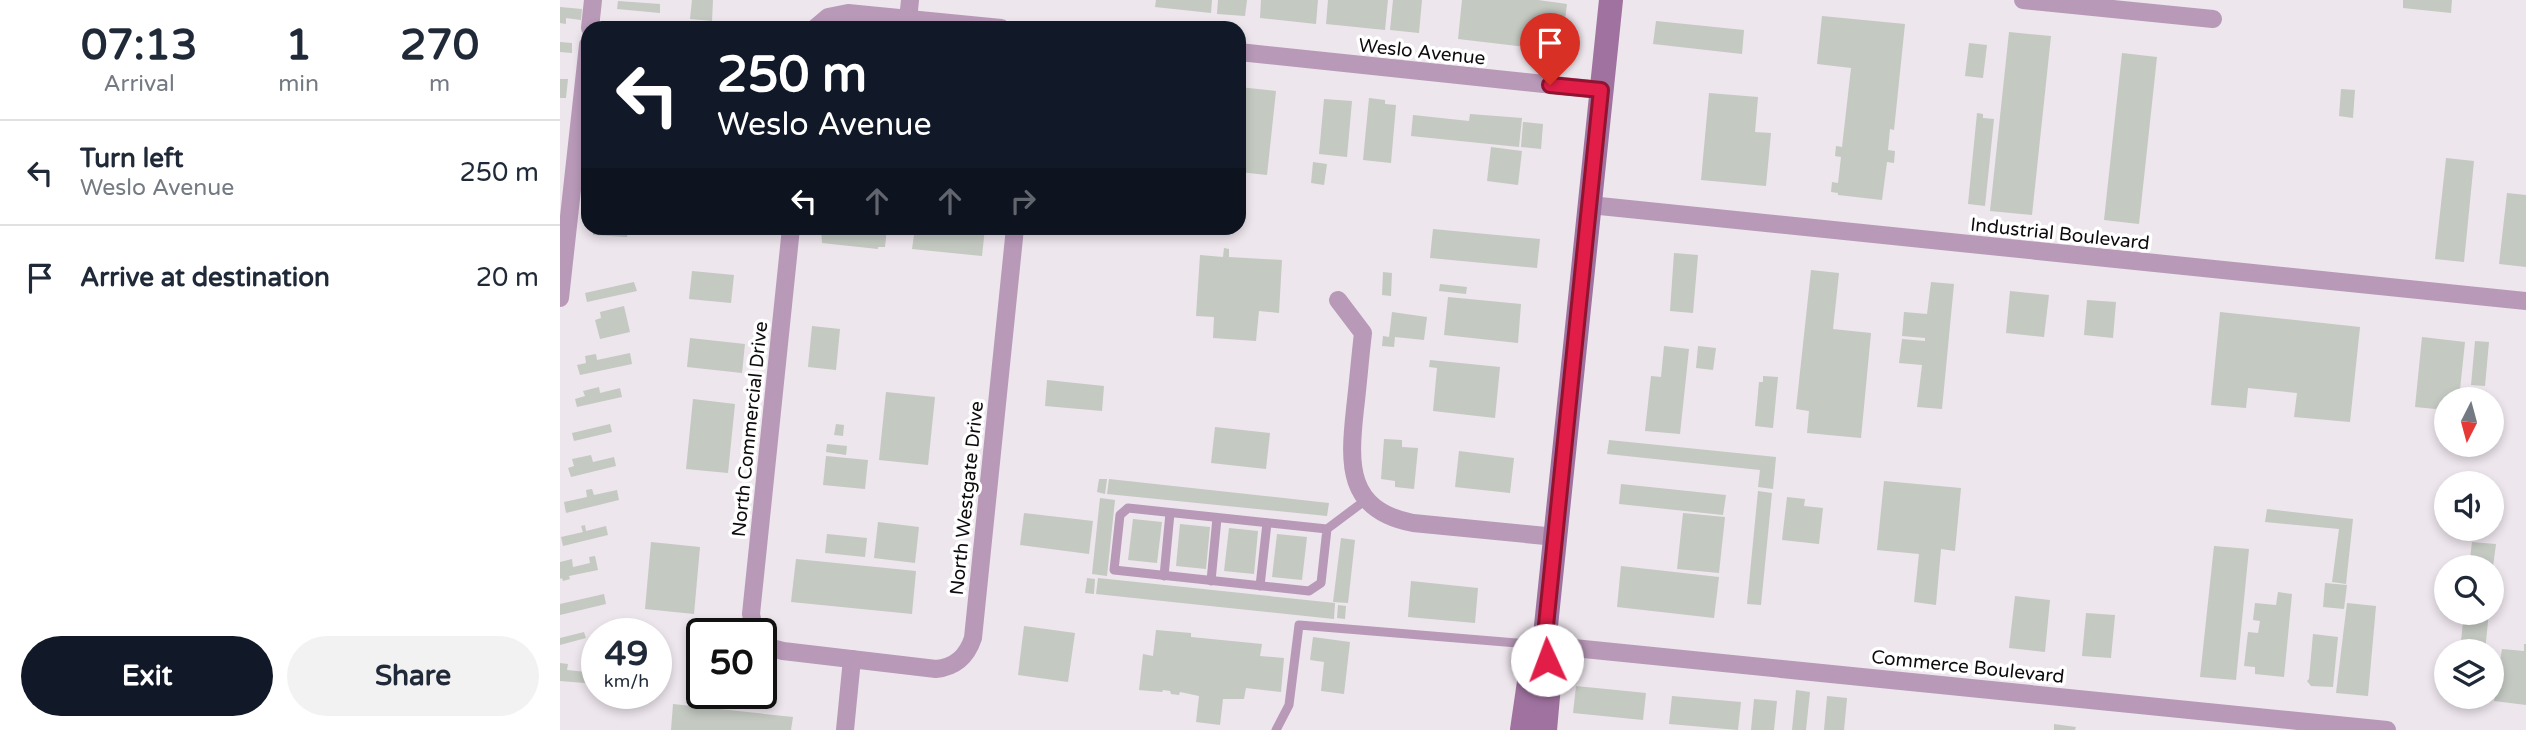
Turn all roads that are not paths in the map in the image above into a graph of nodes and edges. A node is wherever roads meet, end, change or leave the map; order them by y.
1 (593, 0) edge
2 (911, 0) edge
3 (1611, 0) edge
4 (2023, 0) edge
5 (2213, 19) dead end
6 (908, 20) junction
7 (591, 21) edge
8 (825, 21) edge
9 (920, 21) edge
10 (1246, 53) edge
11 (1601, 90) junction
12 (581, 100) edge
13 (1590, 205) junction
14 (790, 235) edge
15 (1014, 235) edge
16 (562, 248) edge
17 (560, 298) edge
18 (1338, 300) dead end
19 (2526, 301) edge
20 (1367, 499) junction
21 (1170, 513) junction
22 (1217, 518) junction
23 (1266, 523) junction
24 (1327, 529) junction
25 (1556, 537) junction
26 (1164, 576) junction
27 (1211, 581) junction
28 (1261, 586) junction
29 (752, 618) edge
30 (1544, 645) junction
31 (777, 650) edge
32 (852, 659) junction
33 (845, 730) edge
34 (1276, 730) edge
35 (1522, 730) edge
36 (1545, 730) edge
37 (2387, 730) edge

1 - 7 street
2 - 6 street
3 - 11 main road
4 - 5 street
6 - 8 street
6 - 9 street
10 - 11 street, Weslo Avenue
11 - 13 main road
12 - 16 street
13 - 19 street, Industrial Boulevard
13 - 25 main road
14 - 29 street, North Commercial Drive
15 - 32 street, North Westgate Drive
16 - 17 street
18 - 20 street
20 - 24 lane
20 - 25 street
21 - 22 lane
21 - 26 lane
21 - 26 lane
22 - 23 lane
22 - 27 lane
23 - 24 lane
23 - 28 lane
24 - 28 lane
25 - 30 main road
26 - 27 lane
27 - 28 lane
30 - 34 lane
30 - 35 main road
30 - 36 main road
30 - 37 street, Commerce Boulevard
31 - 32 street
32 - 33 street

